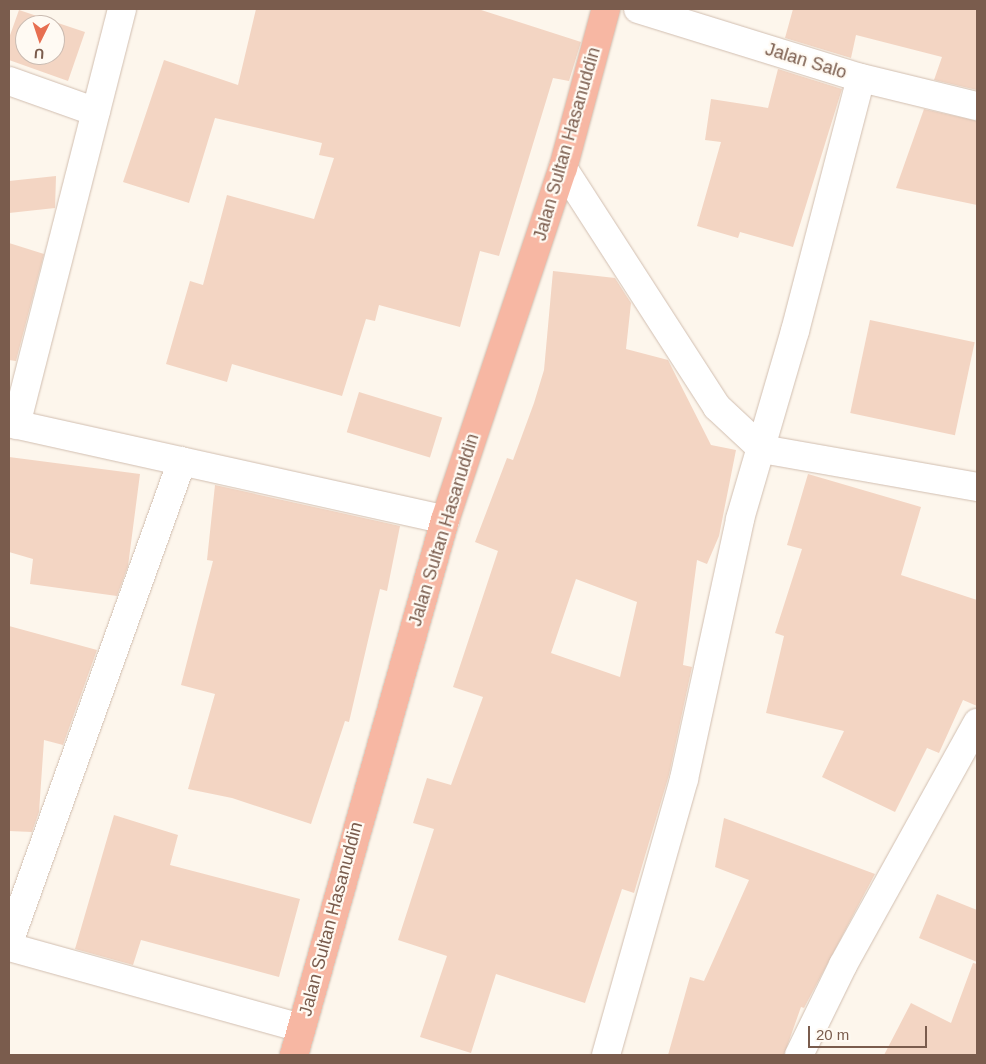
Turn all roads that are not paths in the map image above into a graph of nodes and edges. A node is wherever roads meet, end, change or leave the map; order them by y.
1 (122, 9) edge
2 (606, 9) edge
3 (638, 9) edge
4 (861, 78) junction
5 (9, 81) edge
6 (977, 106) edge
7 (96, 112) junction
8 (563, 168) junction
9 (12, 424) edge
10 (762, 449) junction
11 (182, 461) junction
12 (977, 487) edge
13 (445, 520) junction
14 (977, 723) edge
15 (9, 942) edge
16 (9, 947) edge
17 (301, 1028) junction
18 (294, 1055) edge
19 (606, 1055) edge
20 (799, 1055) edge

1 - 7 street
2 - 8 highway, Jalan Sultan Hasanuddin
3 - 4 street, Jalan Salo
4 - 6 street, Jalan Salo
4 - 10 street
5 - 7 street
7 - 9 street
8 - 10 street
8 - 13 highway, Jalan Sultan Hasanuddin
9 - 11 street
10 - 12 street
10 - 19 street
11 - 13 street
11 - 15 street
13 - 17 highway, Jalan Sultan Hasanuddin
14 - 20 street
16 - 17 street
17 - 18 highway, Jalan Sultan Hasanuddin

